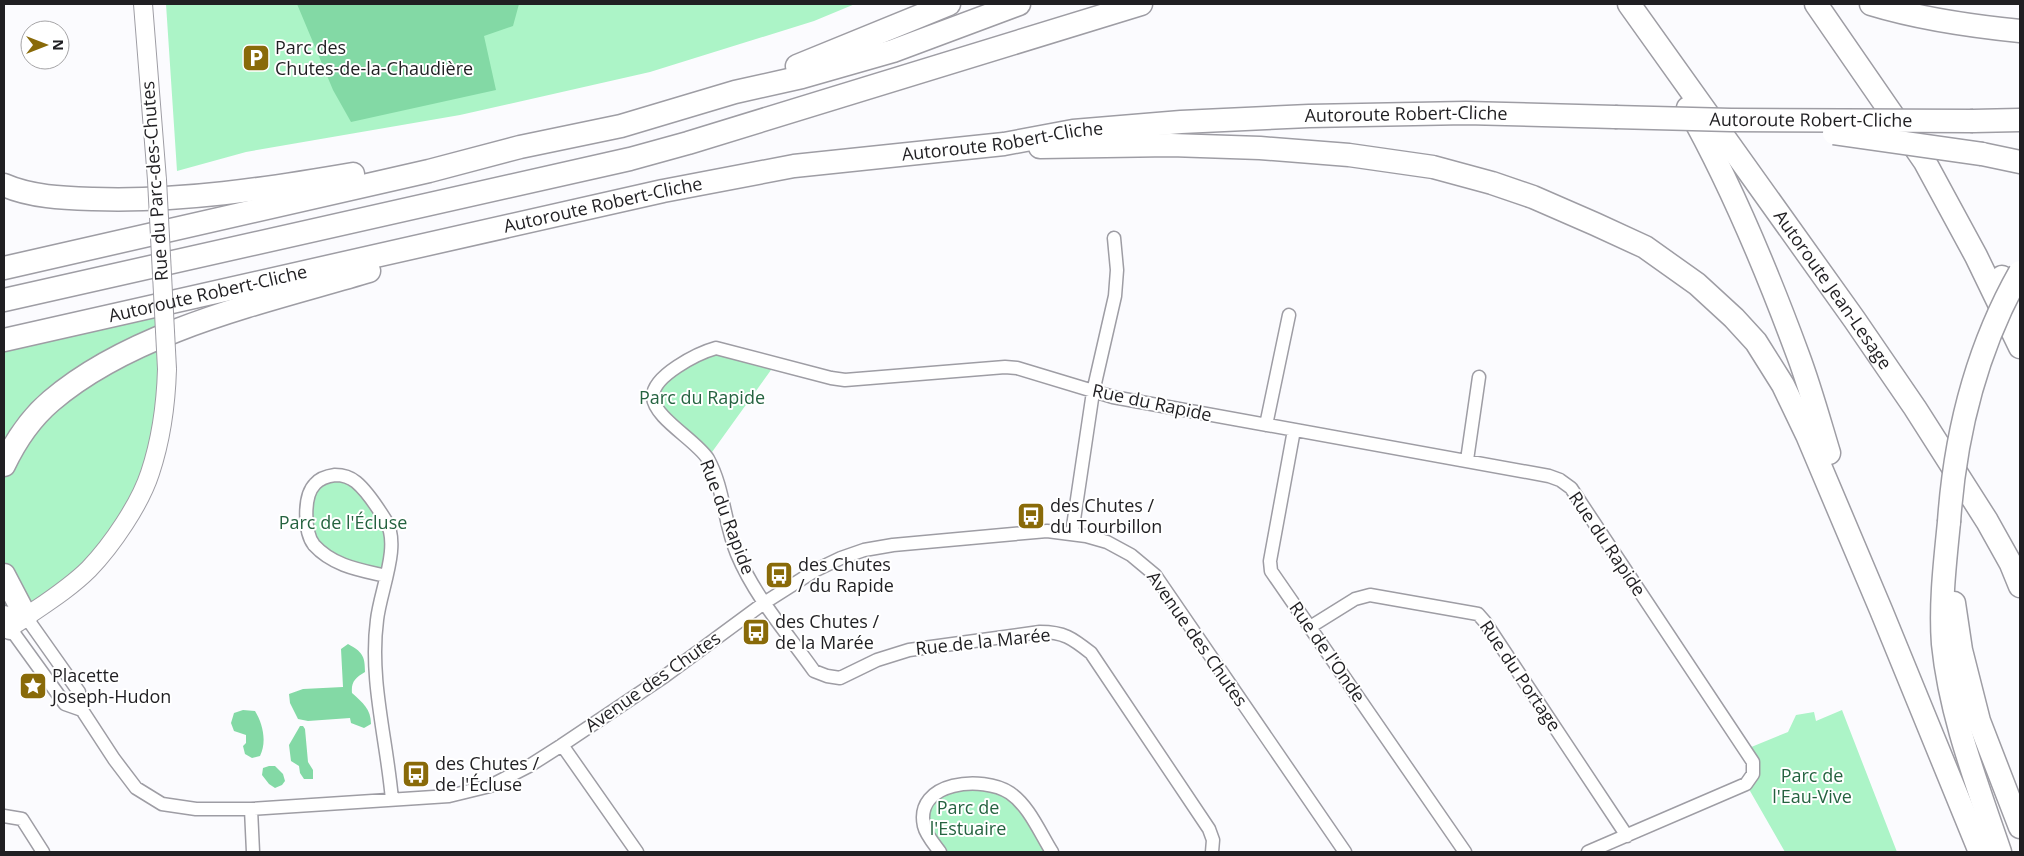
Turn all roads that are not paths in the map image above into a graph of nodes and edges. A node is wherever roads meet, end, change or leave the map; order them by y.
1 (143, 4) edge
2 (949, 4) edge
3 (1019, 4) edge
4 (1141, 4) edge
5 (1629, 4) edge
6 (1816, 4) edge
7 (1871, 4) edge
8 (2020, 31) edge
9 (1650, 35) junction
10 (735, 92) junction
11 (1731, 120) junction
12 (2020, 120) edge
13 (1004, 144) junction
14 (1926, 162) junction
15 (2020, 162) edge
16 (429, 171) junction
17 (4, 185) edge
18 (494, 229) junction
19 (1114, 238) dead end
20 (4, 268) edge
21 (2020, 272) edge
22 (4, 300) edge
23 (2020, 309) edge
24 (1288, 315) dead end
25 (4, 340) edge
26 (2020, 347) edge
27 (1479, 377) dead end
28 (1093, 392) junction
29 (1266, 425) junction
30 (1294, 430) junction
31 (1467, 460) junction
32 (4, 465) edge
33 (1949, 522) junction
34 (1072, 533) junction
35 (4, 575) edge
36 (386, 576) junction
37 (2020, 586) edge
38 (764, 603) junction
39 (1882, 610) junction
40 (11, 623) edge
41 (1310, 628) junction
42 (82, 710) junction
43 (562, 745) junction
44 (392, 800) junction
45 (251, 810) junction
46 (4, 816) edge
47 (2020, 827) edge
48 (1627, 836) junction
49 (43, 852) edge
50 (253, 852) edge
51 (637, 852) edge
52 (940, 852) edge
53 (1052, 852) edge
54 (1212, 852) edge
55 (1345, 852) edge
56 (1465, 852) edge
57 (1588, 852) edge
58 (1980, 852) edge
59 (2000, 852) edge

1 - 40 street, Rue du Parc-des-Chutes, bridge
2 - 10 highway
3 - 10 highway
4 - 22 highway
5 - 9 highway, Autoroute Jean-Lesage
6 - 14 highway
7 - 8 highway
9 - 37 highway, Autoroute Jean-Lesage
9 - 39 highway
10 - 16 highway
11 - 12 highway, Autoroute Robert-Cliche, bridge
11 - 13 highway, Autoroute Robert-Cliche, bridge
11 - 15 highway, bridge
13 - 18 highway, Autoroute Robert-Cliche
13 - 39 highway
14 - 23 highway
14 - 26 highway
16 - 17 highway
16 - 20 highway
18 - 25 highway, Autoroute Robert-Cliche
18 - 32 highway
19 - 28 street
21 - 33 highway, bridge
24 - 29 street
27 - 31 street
28 - 29 street, Rue du Rapide
28 - 34 street
28 - 38 street, Rue du Rapide
29 - 30 street, Rue du Rapide
30 - 31 street, Rue du Rapide
30 - 41 street, Rue de l'Onde
31 - 48 street, Rue du Rapide
33 - 47 highway
33 - 59 highway
34 - 38 street, Avenue des Chutes
34 - 55 street, Avenue des Chutes
35 - 40 highway
36 - 36 street
36 - 44 street
38 - 43 street, Avenue des Chutes
38 - 54 street, Rue de la Marée
39 - 58 highway
40 - 42 street, Avenue des Chutes
40 - 42 street, Avenue des Chutes
41 - 48 street, Rue du Portage
41 - 56 street, Rue de l'Onde
42 - 45 street, Avenue des Chutes
43 - 44 street, Avenue des Chutes
43 - 51 street
44 - 45 street, Avenue des Chutes
45 - 50 street
46 - 49 street
48 - 57 street
52 - 53 street

